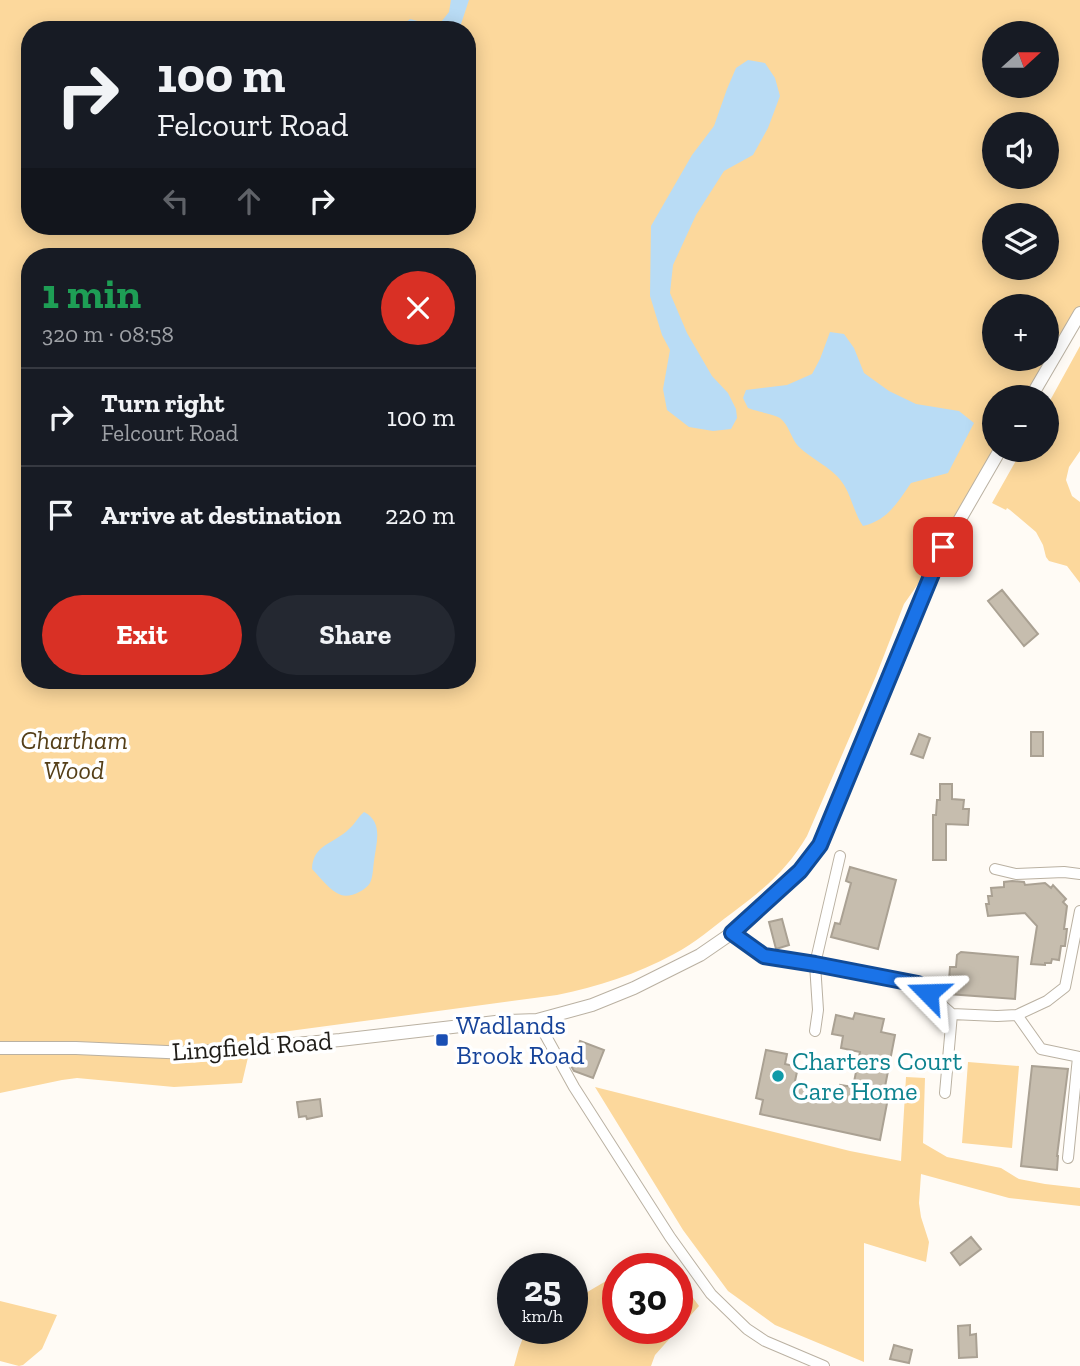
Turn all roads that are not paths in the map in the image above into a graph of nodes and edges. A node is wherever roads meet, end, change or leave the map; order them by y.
1 (1080, 313) edge
2 (1038, 385) edge
3 (993, 462) edge
4 (840, 856) dead end
5 (995, 869) dead end
6 (1080, 874) edge
7 (1080, 911) edge
8 (732, 933) junction
9 (815, 964) junction
10 (952, 1014) junction
11 (1017, 1015) junction
12 (537, 1020) junction
13 (815, 1031) dead end
14 (0, 1048) edge
15 (1079, 1057) edge
16 (945, 1093) dead end
17 (1068, 1158) dead end
18 (824, 1366) edge

1 - 2 street
3 - 8 street, Lingfield Road
4 - 9 street
5 - 6 street
7 - 11 street
8 - 9 street
8 - 12 street, Lingfield Road
9 - 10 street
9 - 13 street
10 - 11 street
10 - 16 street
11 - 15 street
12 - 14 street, Lingfield Road
12 - 18 street
15 - 17 street

